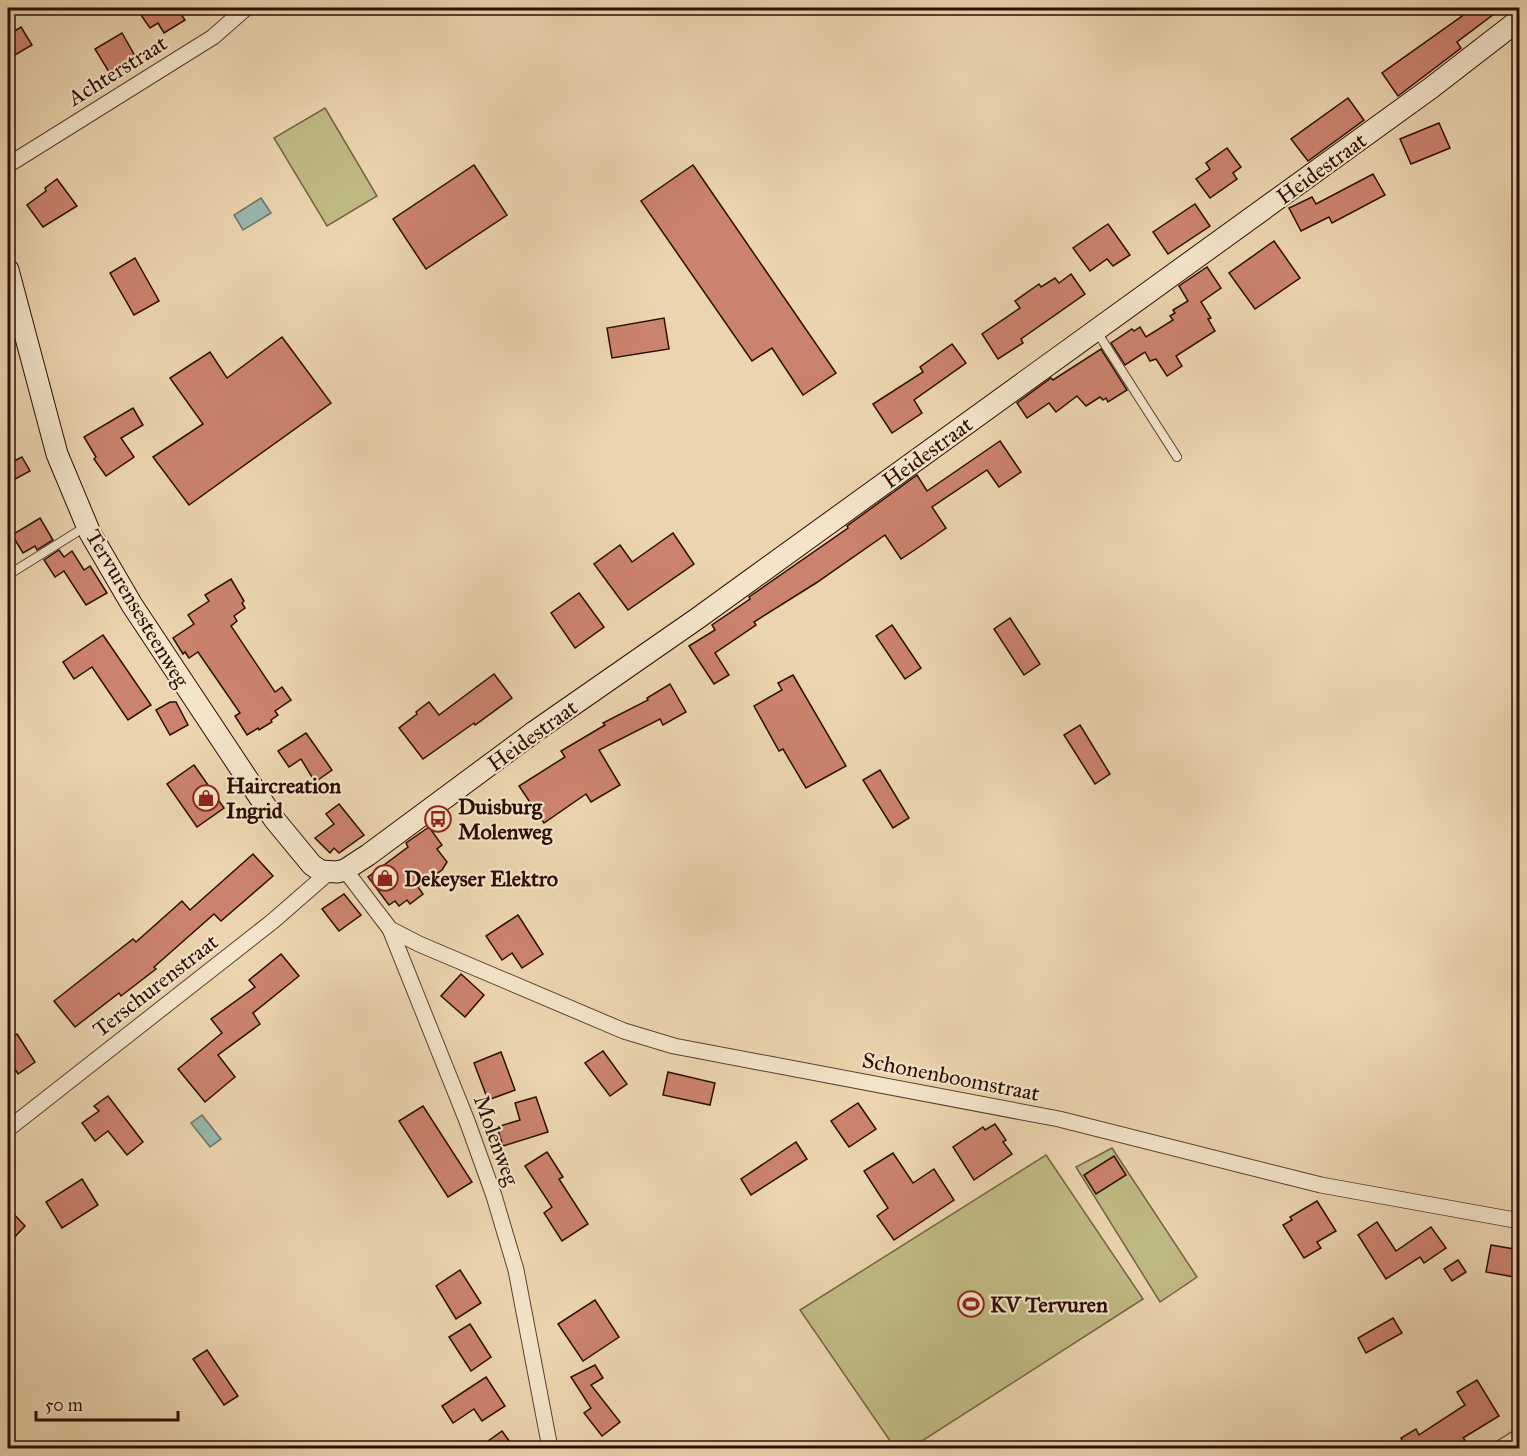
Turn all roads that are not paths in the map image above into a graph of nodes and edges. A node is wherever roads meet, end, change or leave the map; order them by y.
1 (246, 8) edge
2 (1520, 19) edge
3 (8, 165) edge
4 (8, 270) edge
5 (1095, 330) junction
6 (1177, 457) dead end
7 (88, 526) junction
8 (8, 575) edge
9 (337, 871) junction
10 (390, 929) junction
11 (8, 1129) edge
12 (1520, 1221) edge
13 (1520, 1436) edge
14 (550, 1449) edge
15 (1501, 1449) edge

1 - 3 street, Achterstraat
2 - 5 street, Heidestraat
4 - 7 street, Tervurensesteenweg
5 - 6 lane
5 - 9 street, Heidestraat
7 - 8 lane
7 - 9 street, Tervurensesteenweg
9 - 10 street, Molenweg
9 - 11 street, Terschurenstraat
10 - 12 street, Schonenboomstraat
10 - 14 street, Molenweg
13 - 15 street

